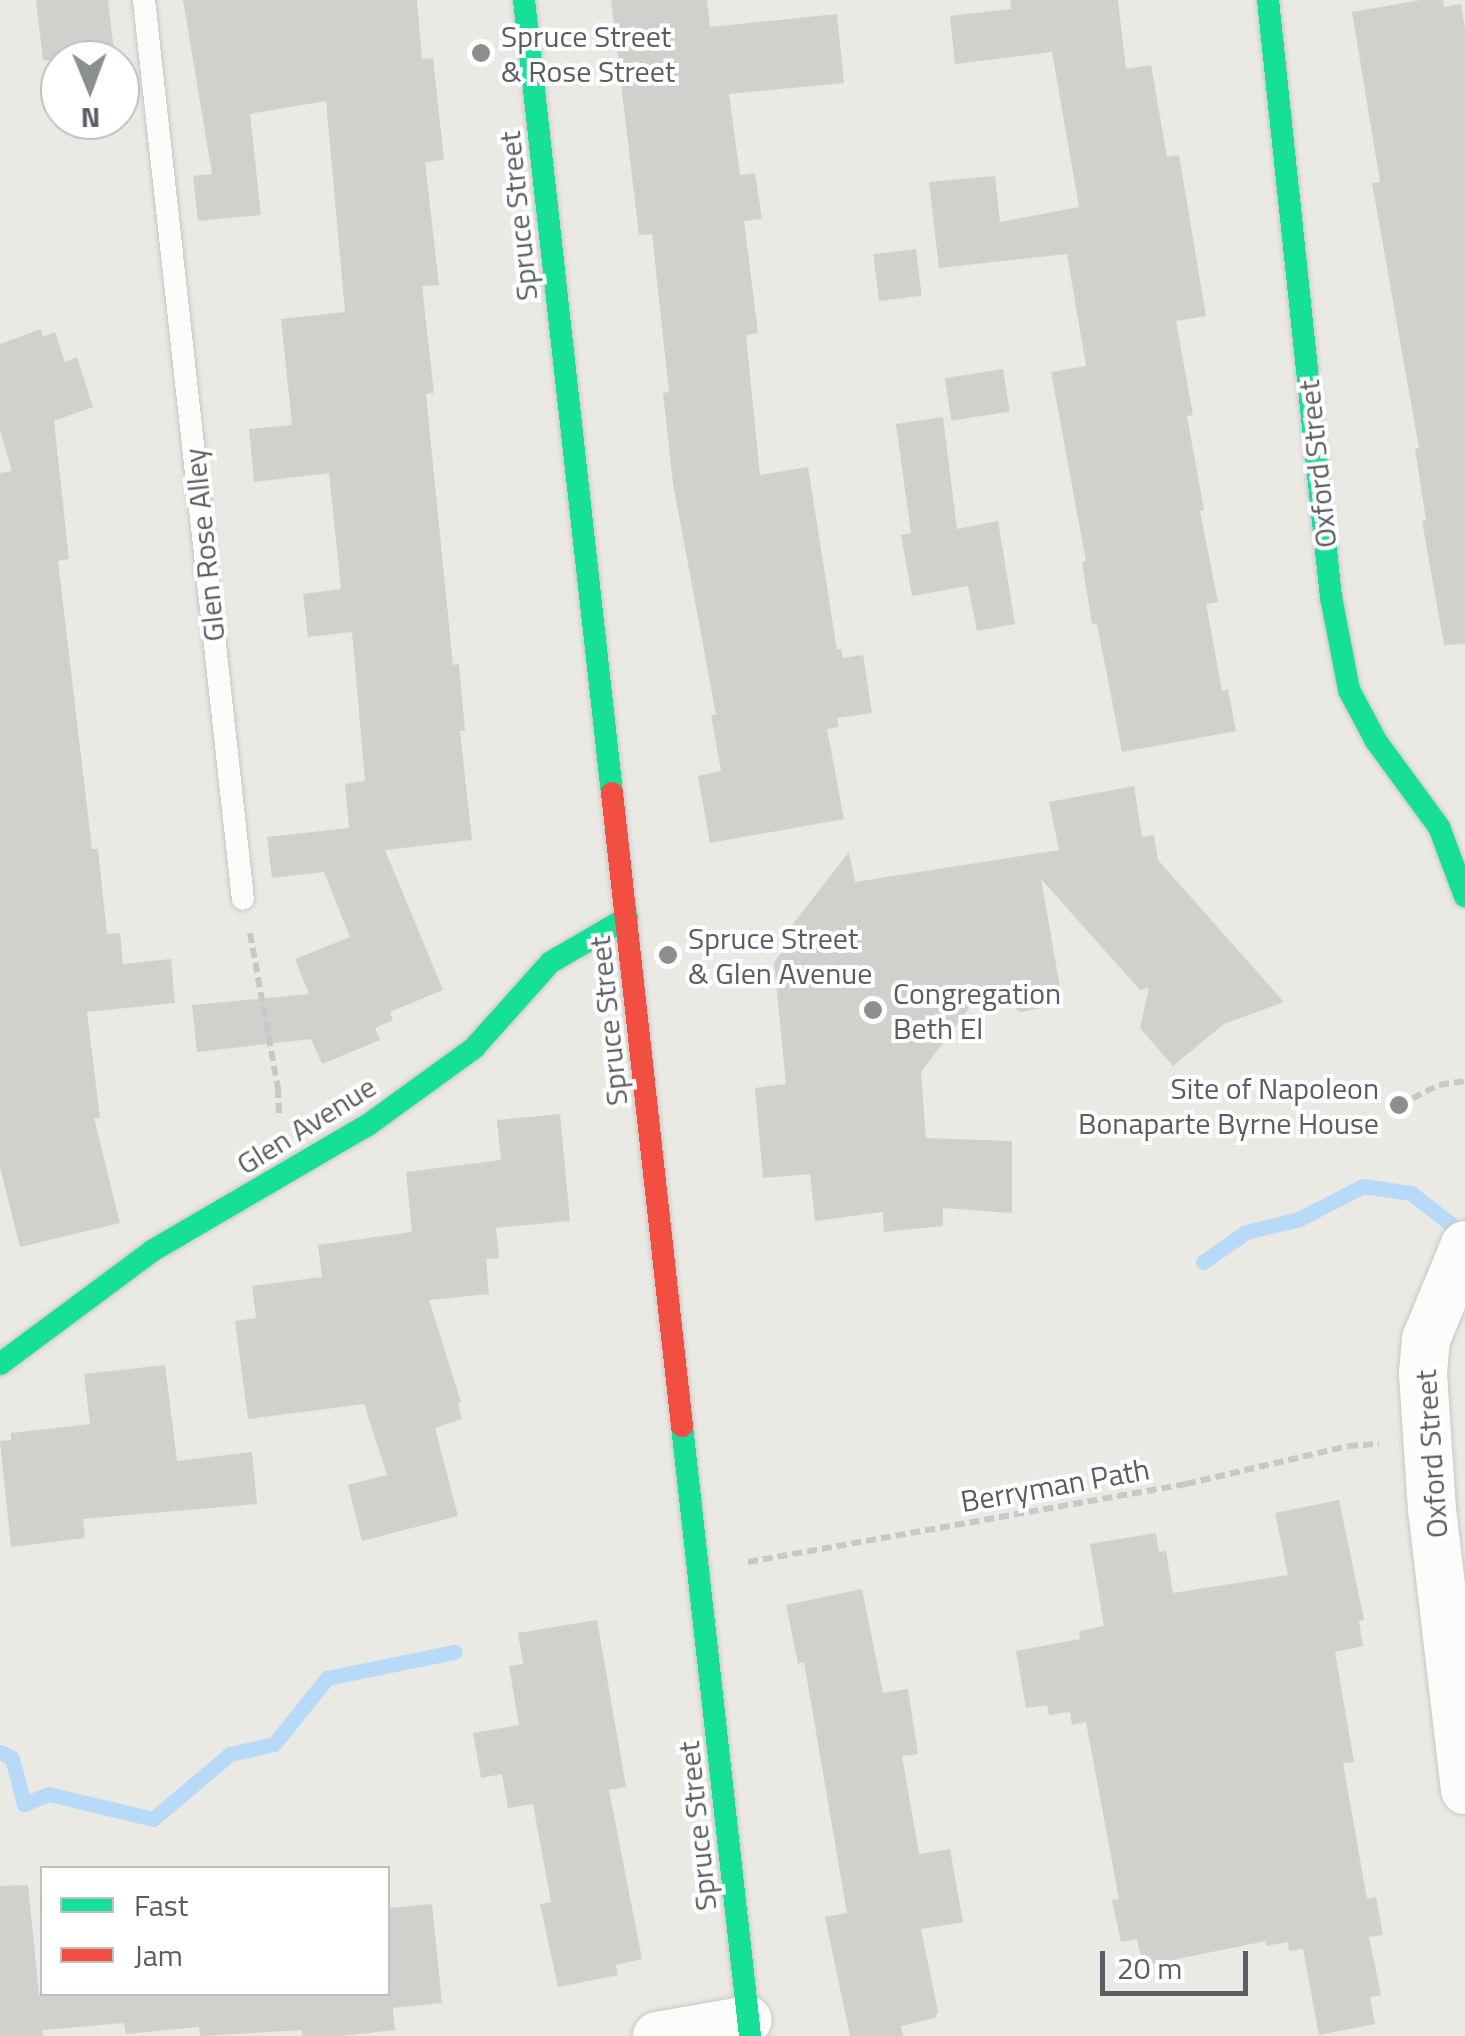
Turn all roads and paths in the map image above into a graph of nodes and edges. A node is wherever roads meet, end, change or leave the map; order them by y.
1 (144, 0) edge
2 (524, 0) edge
3 (1268, 0) edge
4 (1465, 896) edge
5 (243, 900) joint
6 (627, 918) junction
7 (1465, 1080) edge
8 (278, 1088) dead end
9 (1400, 1105) dead end
10 (1465, 1245) edge
11 (0, 1364) edge
12 (1357, 1446) dead end
13 (759, 1560) dead end
14 (1465, 1790) edge
15 (749, 2028) edge
16 (657, 2036) edge

1 - 5 lane, Glen Rose Alley
2 - 6 street, Spruce Street
3 - 4 street, Oxford Street
5 - 8 path
6 - 11 street, Glen Avenue
6 - 15 street, Spruce Street
7 - 9 path
10 - 14 street, Oxford Street
12 - 13 path, Berryman Path
15 - 16 street

